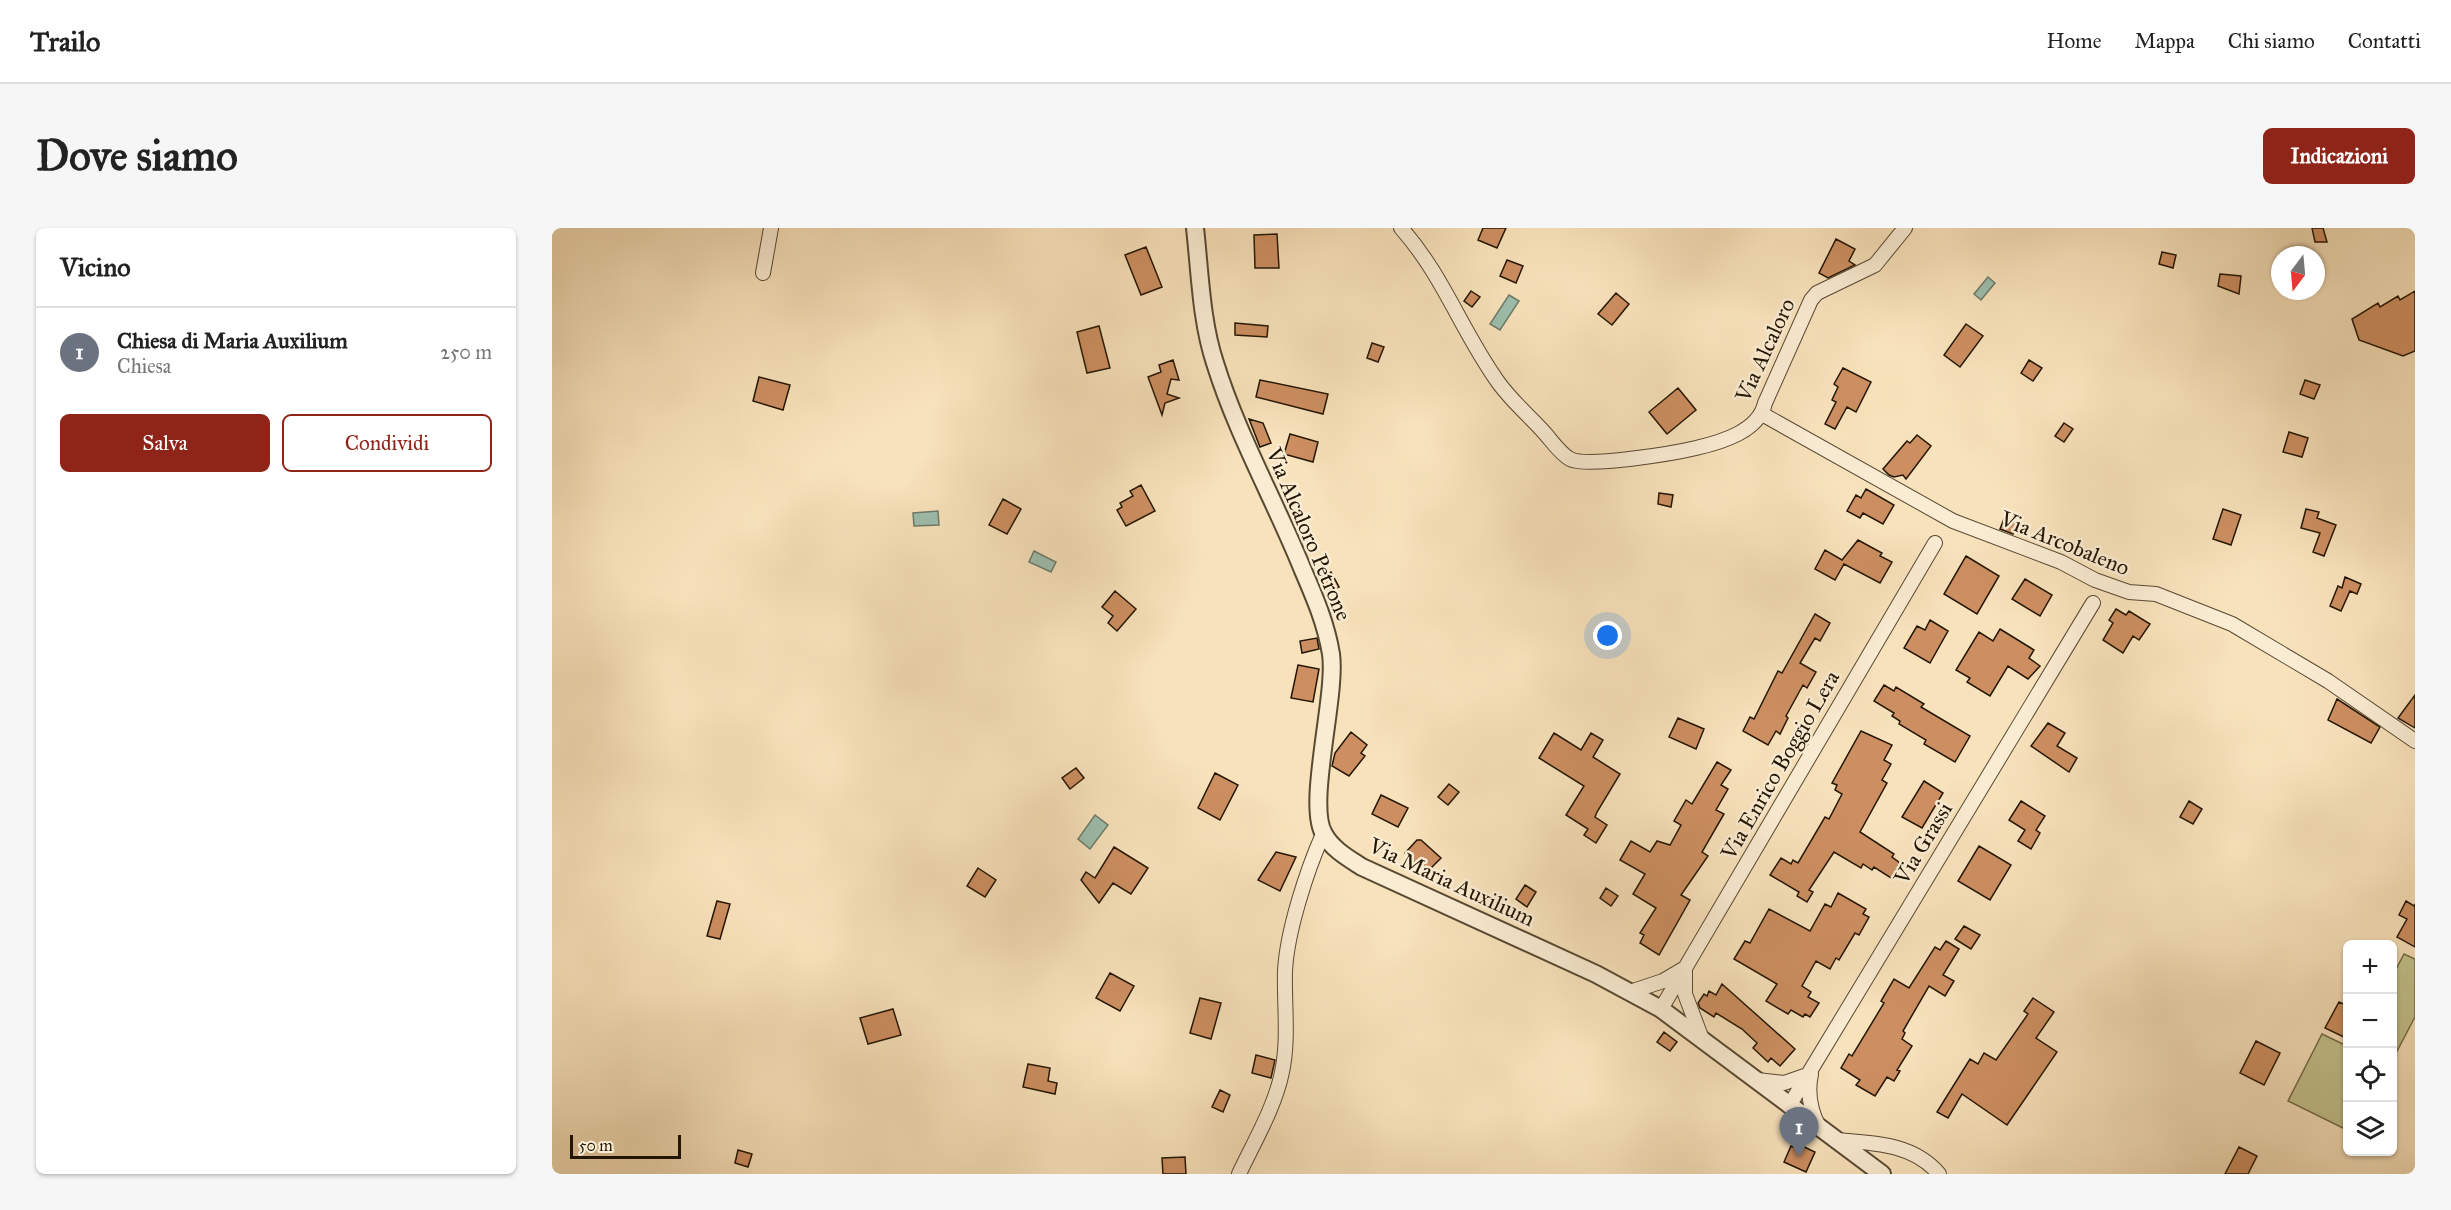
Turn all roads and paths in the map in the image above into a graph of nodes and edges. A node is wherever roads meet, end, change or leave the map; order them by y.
1 (771, 228) edge
2 (1195, 228) edge
3 (1401, 228) edge
4 (1905, 228) edge
5 (763, 273) dead end
6 (1762, 414) junction
7 (1935, 543) dead end
8 (2093, 603) dead end
9 (2415, 741) edge
10 (1323, 834) junction
11 (1685, 968) junction
12 (1630, 992) junction
13 (1660, 1009) junction
14 (1703, 1041) junction
15 (1810, 1071) junction
16 (1754, 1080) junction
17 (1789, 1106) junction
18 (1821, 1129) junction
19 (1835, 1140) junction
20 (1864, 1168) edge
21 (1239, 1174) edge
22 (1882, 1174) edge
23 (1939, 1174) edge

1 - 5 street
2 - 10 street, Via Alcaloro Petrone
3 - 6 street, Via Alcaloro
4 - 6 street, Via Alcaloro
6 - 9 street, Via Arcobaleno
7 - 11 street, Via Enrico Boggio Lera
8 - 15 street, Via Grassi
10 - 12 street, Via Maria Auxilium
10 - 21 street, Via Alcaloro Petrone
11 - 12 street
11 - 13 street, Via Enrico Boggio Lera
11 - 14 street
12 - 13 street, Via Maria Auxilium
13 - 14 street, Via Maria Auxilium
14 - 16 street, Via Maria Auxilium
15 - 16 street
15 - 17 street, Via Grassi
15 - 18 street
16 - 17 street, Via Maria Auxilium
17 - 18 street, Via Maria Auxilium
18 - 19 street, Via Maria Auxilium
19 - 20 street, Via Maria Auxilium
19 - 23 street
20 - 22 street, Via Maria Auxilium

